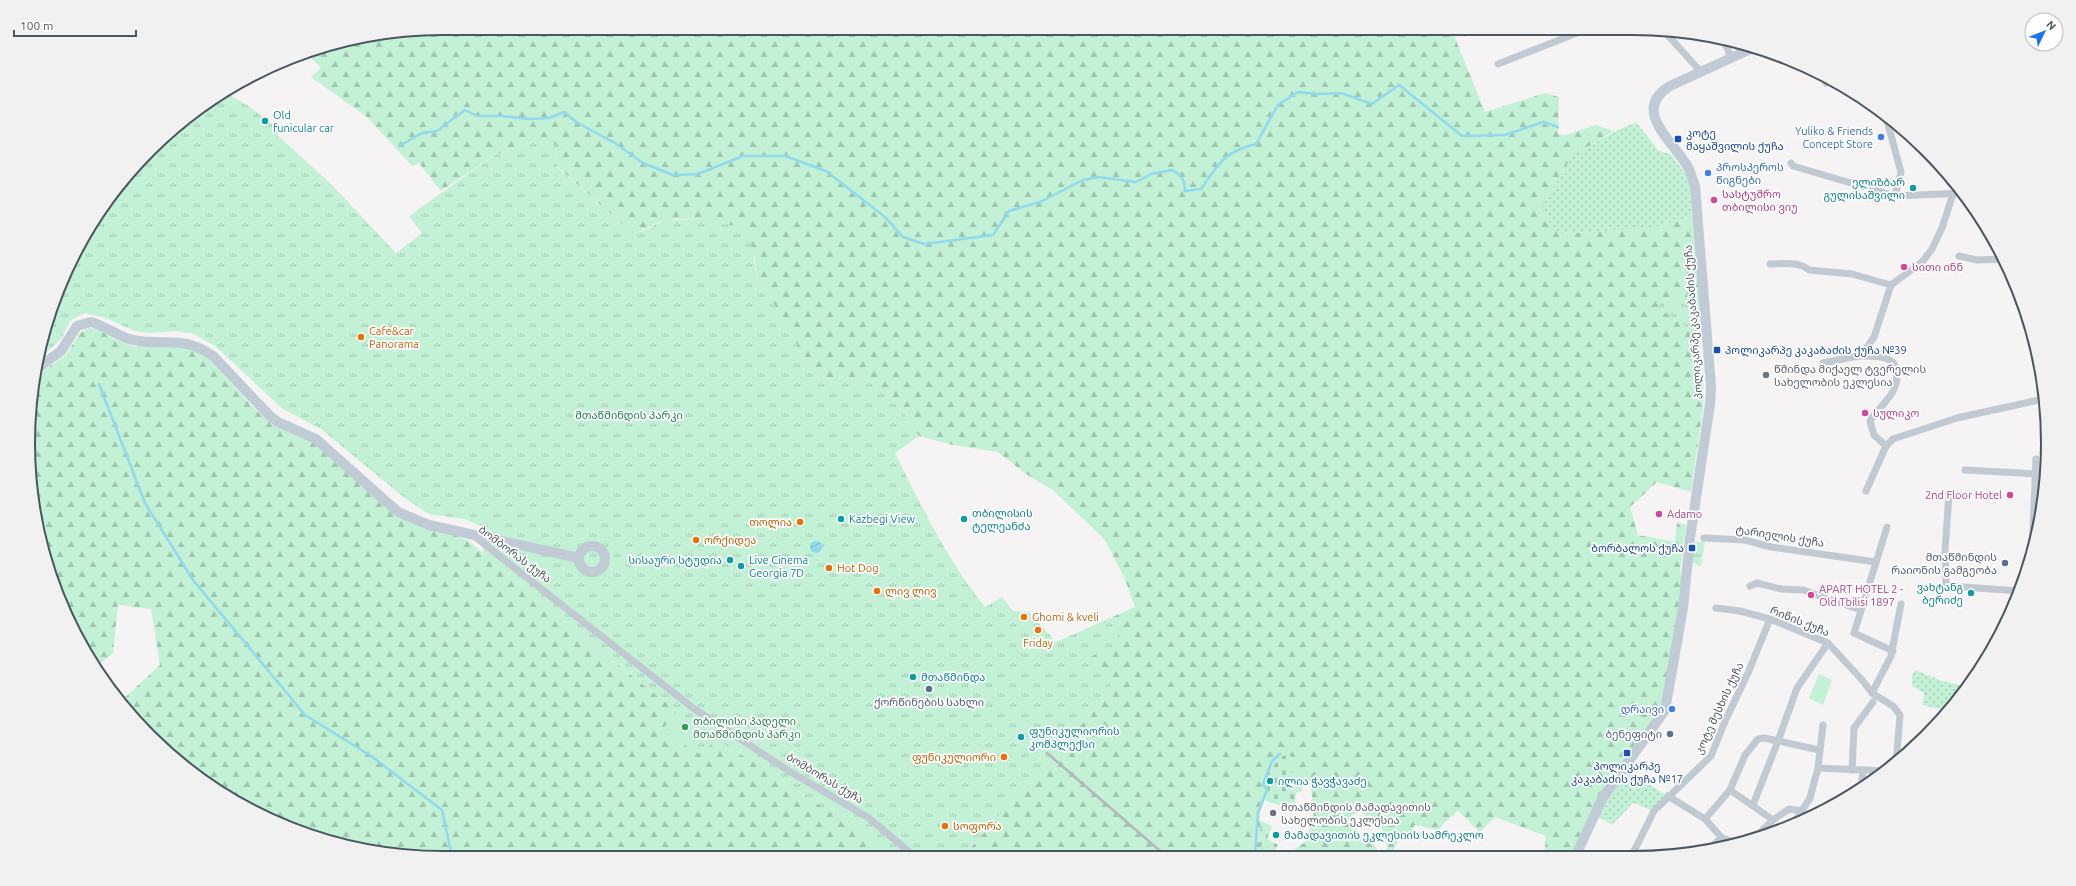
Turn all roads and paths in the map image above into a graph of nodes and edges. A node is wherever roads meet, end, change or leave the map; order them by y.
1 (1572, 35) edge
2 (1669, 37) edge
3 (1726, 46) edge
4 (1746, 51) edge
5 (1732, 58) junction
6 (1498, 64) dead end
7 (1702, 72) junction
8 (1888, 125) edge
9 (1790, 163) dead end
10 (1953, 194) joint
11 (1895, 196) junction
12 (1959, 256) dead end
13 (1997, 259) edge
14 (1770, 264) dead end
15 (1891, 285) junction
16 (1858, 356) junction
17 (1823, 363) dead end
18 (43, 364) edge
19 (2039, 400) edge
20 (1886, 446) junction
21 (2036, 459) dead end
22 (1965, 470) dead end
23 (2037, 474) junction
24 (1866, 491) dead end
25 (1949, 494) dead end
26 (2034, 516) edge
27 (1887, 527) dead end
28 (474, 536) junction
29 (1704, 538) dead end
30 (579, 558) dead end
31 (1876, 562) junction
32 (1750, 586) dead end
33 (2013, 591) edge
34 (1901, 604) dead end
35 (1716, 608) dead end
36 (1861, 610) junction
37 (1770, 619) junction
38 (1828, 643) junction
39 (1892, 651) junction
40 (1872, 693) junction
41 (1873, 702) dead end
42 (1823, 725) dead end
43 (1778, 741) junction
44 (1819, 750) junction
45 (1897, 754) edge
46 (1818, 768) junction
47 (1852, 770) junction
48 (1863, 770) junction
49 (1876, 771) edge
50 (1862, 781) edge
51 (1730, 790) junction
52 (1668, 796) junction
53 (1753, 805) junction
54 (1802, 812) junction
55 (1800, 815) edge
56 (1705, 819) junction
57 (1773, 820) junction
58 (1763, 829) edge
59 (1722, 838) junction
60 (1727, 840) edge
61 (1718, 842) edge
62 (908, 851) edge
63 (1578, 851) edge
64 (1634, 851) edge

1 - 6 street
2 - 7 street
3 - 5 street
4 - 5 street
5 - 7 street
7 - 63 street, პოლიკარპე კაკაბაძის ქუჩა
8 - 11 street
9 - 11 street
10 - 11 street
10 - 15 street
12 - 13 street
14 - 15 street
15 - 16 street
16 - 17 street
16 - 20 street
18 - 28 street, ბომბორას ქუჩა
19 - 20 street
20 - 24 street
21 - 23 street
22 - 23 street
23 - 26 street
25 - 33 street
27 - 31 street
28 - 30 street
28 - 62 street, ბომბორას ქუჩა
29 - 31 street, ტარიელის ქუჩა
31 - 36 street
32 - 36 street
34 - 39 street
35 - 37 street, რიწის ქუჩა
36 - 39 street
37 - 38 street, რიწის ქუჩა
37 - 52 street, კოტე მესხის ქუჩა
38 - 40 street, რიწის ქუჩა
38 - 43 street
39 - 40 street
40 - 45 street, რიწის ქუჩა
41 - 47 street
42 - 44 street
43 - 44 street
43 - 51 street
43 - 53 street
44 - 46 street
46 - 47 street
46 - 54 street
47 - 48 street
48 - 49 street
48 - 50 street
51 - 53 street
51 - 56 street
52 - 56 street
52 - 64 street, კოტე მესხის ქუჩა
53 - 57 street
54 - 55 street
54 - 57 street
56 - 59 street
57 - 58 street
59 - 60 street
59 - 61 street

